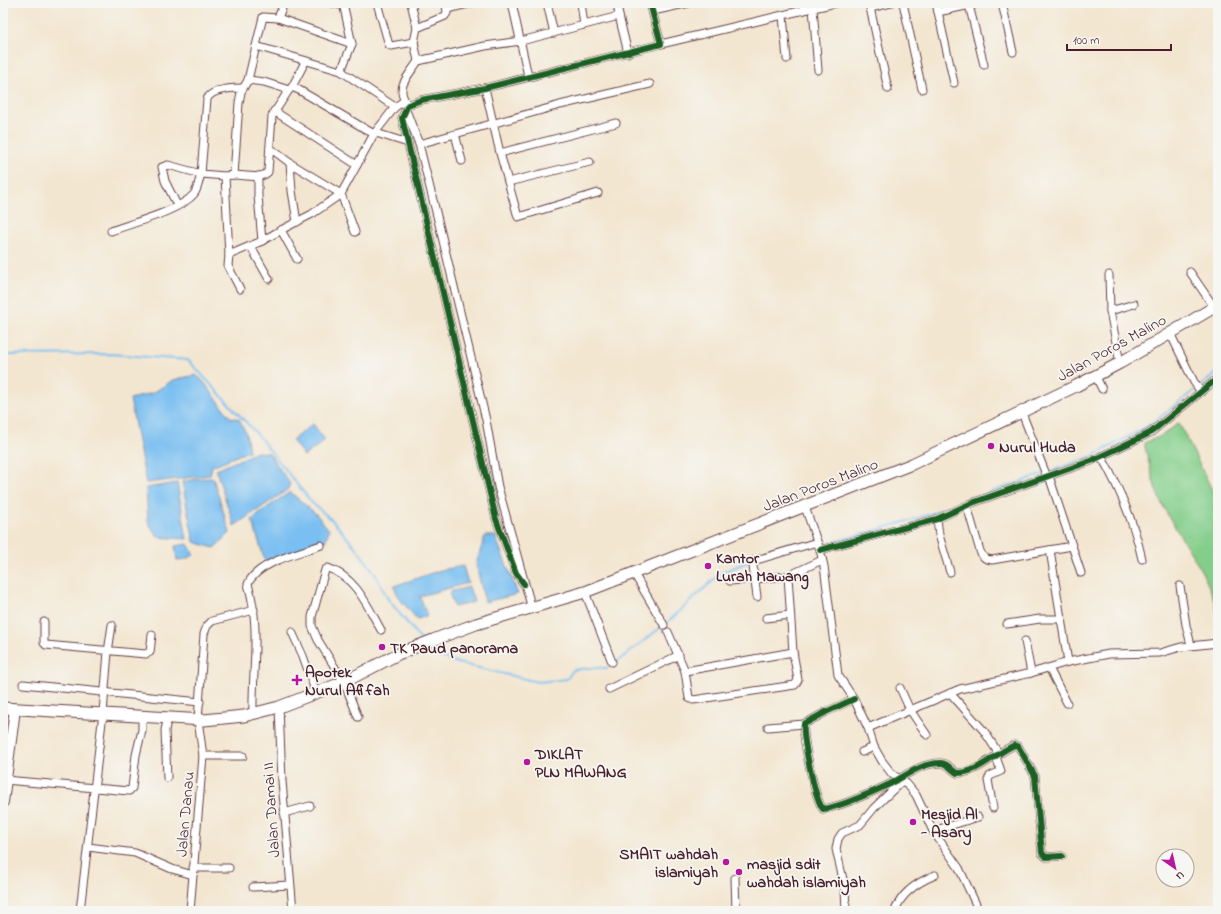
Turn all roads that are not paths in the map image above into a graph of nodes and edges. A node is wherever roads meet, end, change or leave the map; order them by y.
1 (284, 3) edge
2 (332, 3) edge
3 (377, 3) edge
4 (411, 3) edge
5 (472, 3) edge
6 (512, 3) edge
7 (547, 3) edge
8 (580, 3) edge
9 (616, 3) edge
10 (650, 3) edge
11 (690, 3) edge
12 (836, 3) edge
13 (891, 3) edge
14 (902, 3) edge
15 (936, 3) edge
16 (979, 3) edge
17 (1002, 3) edge
18 (344, 5) edge
19 (870, 5) edge
20 (970, 5) junction
21 (446, 6) edge
22 (804, 6) edge
23 (813, 8) junction
24 (652, 11) junction
25 (938, 12) junction
26 (619, 16) junction
27 (783, 16) junction
28 (278, 18) junction
29 (584, 25) junction
30 (417, 28) junction
31 (554, 33) junction
32 (521, 41) junction
33 (414, 42) junction
34 (352, 44) junction
35 (661, 44) junction
36 (256, 46) junction
37 (628, 52) junction
38 (1013, 52) dead end
39 (787, 59) dead end
40 (418, 61) junction
41 (305, 62) junction
42 (984, 65) dead end
43 (818, 70) dead end
44 (341, 71) junction
45 (528, 76) junction
46 (248, 80) junction
47 (650, 84) dead end
48 (954, 84) dead end
49 (243, 88) junction
50 (485, 88) junction
51 (291, 89) junction
52 (888, 89) dead end
53 (922, 89) dead end
54 (406, 105) junction
55 (394, 107) junction
56 (274, 111) junction
57 (494, 123) junction
58 (616, 123) dead end
59 (375, 134) junction
60 (455, 134) junction
61 (408, 143) junction
62 (419, 144) junction
63 (270, 148) junction
64 (500, 153) junction
65 (462, 161) dead end
66 (590, 162) dead end
67 (290, 164) junction
68 (357, 165) junction
69 (201, 174) junction
70 (234, 175) junction
71 (225, 176) junction
72 (258, 176) junction
73 (508, 182) junction
74 (598, 193) dead end
75 (341, 194) junction
76 (176, 205) junction
77 (297, 222) junction
78 (281, 230) junction
79 (111, 231) dead end
80 (355, 232) dead end
81 (262, 241) junction
82 (251, 247) junction
83 (229, 255) junction
84 (297, 258) dead end
85 (1190, 272) dead end
86 (1109, 275) dead end
87 (269, 278) dead end
88 (240, 289) dead end
89 (1134, 304) dead end
90 (1216, 306) edge
91 (1110, 311) junction
92 (1170, 333) junction
93 (1120, 363) junction
94 (1095, 375) junction
95 (1217, 381) edge
96 (1102, 389) dead end
97 (1200, 390) junction
98 (1022, 413) junction
99 (1100, 456) junction
100 (1048, 477) junction
101 (967, 506) junction
102 (805, 507) junction
103 (937, 519) junction
104 (321, 545) dead end
105 (818, 545) junction
106 (1072, 546) junction
107 (1050, 550) junction
108 (1142, 559) dead end
109 (822, 560) junction
110 (633, 572) junction
111 (950, 572) dead end
112 (1081, 573) dead end
113 (788, 576) junction
114 (755, 579) junction
115 (730, 581) dead end
116 (524, 584) junction
117 (1180, 586) dead end
118 (585, 592) junction
119 (757, 597) dead end
120 (532, 609) junction
121 (254, 610) junction
122 (790, 615) junction
123 (766, 618) dead end
124 (1062, 619) junction
125 (44, 622) dead end
126 (1007, 624) dead end
127 (112, 625) dead end
128 (664, 625) dead end
129 (381, 630) dead end
130 (292, 632) dead end
131 (668, 632) dead end
132 (152, 635) dead end
133 (1025, 641) dead end
134 (1218, 643) edge
135 (1191, 645) junction
136 (108, 652) junction
137 (793, 652) junction
138 (679, 655) junction
139 (612, 662) dead end
140 (1068, 662) junction
141 (1049, 668) junction
142 (685, 670) junction
143 (1031, 673) junction
144 (344, 682) junction
145 (23, 684) dead end
146 (900, 688) dead end
147 (609, 689) dead end
148 (316, 693) junction
149 (950, 693) junction
150 (104, 694) junction
151 (854, 700) junction
152 (200, 702) junction
153 (1067, 703) dead end
154 (279, 707) junction
155 (3, 708) edge
156 (15, 709) junction
157 (910, 710) junction
158 (103, 713) junction
159 (253, 714) junction
160 (142, 715) junction
161 (168, 717) junction
162 (358, 717) dead end
163 (198, 720) junction
164 (804, 724) junction
165 (768, 727) dead end
166 (868, 728) junction
167 (927, 735) dead end
168 (874, 747) junction
169 (862, 752) dead end
170 (997, 755) junction
171 (203, 756) junction
172 (243, 756) dead end
173 (167, 778) dead end
174 (5, 780) junction
175 (900, 780) junction
176 (94, 787) junction
177 (3, 802) edge
178 (310, 806) dead end
179 (993, 808) dead end
180 (284, 813) junction
181 (978, 817) dead end
182 (933, 831) junction
183 (88, 847) junction
184 (1062, 856) dead end
185 (229, 868) dead end
186 (193, 871) junction
187 (935, 875) dead end
188 (735, 878) dead end
189 (290, 885) junction
190 (253, 887) dead end
191 (80, 911) edge
192 (190, 911) edge
193 (293, 911) edge
194 (736, 911) edge
195 (846, 911) edge
196 (895, 911) edge
197 (979, 911) edge

1 - 28 street
2 - 18 street
3 - 33 street
4 - 30 street
5 - 21 street
6 - 32 street
7 - 31 street
8 - 29 street
9 - 26 street
10 - 24 street
11 - 24 street
12 - 23 street
13 - 19 street
14 - 53 street
15 - 25 street
16 - 20 street
17 - 38 street
18 - 34 street
19 - 52 street
20 - 25 street
20 - 42 street
21 - 30 street
22 - 23 street
22 - 27 street
23 - 43 street
24 - 35 street
25 - 48 street
26 - 29 street
26 - 37 street
27 - 35 street
27 - 39 street
28 - 34 street
28 - 36 street
29 - 31 street
30 - 33 street
31 - 32 street
32 - 40 street
32 - 45 street
33 - 40 street
34 - 44 street
35 - 37 street
36 - 41 street
36 - 46 street
37 - 45 street
40 - 54 street
41 - 44 street
41 - 51 street
44 - 55 street
45 - 50 street
46 - 49 street
46 - 51 street
47 - 57 street
49 - 69 street
49 - 70 street
50 - 54 street
50 - 57 street
51 - 56 street
51 - 59 street
54 - 55 street
54 - 61 street
54 - 62 street
55 - 59 street
56 - 63 street
56 - 68 street
57 - 60 street
57 - 64 street
58 - 64 street
59 - 61 street
59 - 68 street
60 - 62 street
60 - 65 street
61 - 116 street
62 - 116 street
63 - 67 street
63 - 72 street
64 - 73 street
66 - 73 street
67 - 75 street
67 - 77 street
68 - 75 street
69 - 71 street
69 - 76 street
69 - 76 street
70 - 71 street
70 - 72 street
71 - 83 street
72 - 81 street
73 - 74 street
75 - 77 street
75 - 80 street
76 - 79 street
77 - 78 street
78 - 81 street
78 - 84 street
81 - 82 street
82 - 83 street
82 - 87 street
83 - 88 street
85 - 90 street
86 - 91 street
89 - 91 street
90 - 92 main road, Jalan Poros Malino
91 - 93 street
92 - 93 main road, Jalan Poros Malino
92 - 97 street
93 - 94 main road, Jalan Poros Malino
94 - 96 street
94 - 98 main road, Jalan Poros Malino
95 - 97 street
97 - 99 street
98 - 100 street
98 - 102 main road, Jalan Poros Malino
99 - 100 street
99 - 108 street
100 - 101 street
100 - 106 street
101 - 103 street
101 - 107 street
102 - 105 street
102 - 110 main road, Jalan Poros Malino
103 - 105 street
103 - 111 street
104 - 121 street
105 - 109 street
105 - 114 street
106 - 107 street
106 - 112 street
107 - 124 street
109 - 113 street
109 - 151 street
110 - 118 main road, Jalan Poros Malino
110 - 128 street
113 - 114 street
113 - 122 street
114 - 115 street
114 - 119 street
116 - 120 street
117 - 135 street
118 - 120 main road, Jalan Poros Malino
118 - 139 street
120 - 144 main road, Jalan Poros Malino
121 - 152 street, Jalan Danau
121 - 159 street
122 - 123 street
122 - 137 street
124 - 126 street
124 - 140 street
125 - 136 street
127 - 136 street
129 - 144 street
130 - 148 street
131 - 138 street
132 - 136 street
133 - 143 street
134 - 135 street
135 - 140 street
136 - 150 street
137 - 142 street
137 - 142 street
138 - 142 street
138 - 147 street
140 - 141 street
141 - 143 street
141 - 153 street
143 - 149 street
144 - 148 main road, Jalan Poros Malino
144 - 162 street
145 - 150 street
146 - 157 street
148 - 154 main road, Jalan Poros Malino
149 - 157 street
149 - 170 street
150 - 152 street
150 - 158 street
151 - 164 street
151 - 166 street
152 - 163 street, Jalan Danau
154 - 159 main road, Jalan Poros Malino
154 - 180 street, Jalan Damai II
155 - 156 main road, Jalan Poros Malino
156 - 158 main road, Jalan Poros Malino
156 - 174 street
157 - 166 street
157 - 167 street
158 - 160 main road, Jalan Poros Malino
158 - 176 street
159 - 163 main road, Jalan Poros Malino
160 - 161 main road, Jalan Poros Malino
160 - 176 street
161 - 163 main road, Jalan Poros Malino
161 - 173 street
163 - 171 street, Jalan Danau
164 - 165 street
164 - 175 street
166 - 168 street
168 - 169 street
168 - 175 street
170 - 175 street
170 - 179 street
170 - 184 street
171 - 172 street
171 - 186 street, Jalan Danau
174 - 176 street
174 - 177 street
175 - 182 street
175 - 195 street
176 - 183 street
178 - 180 street
180 - 189 street, Jalan Damai II
181 - 182 street
182 - 197 street
183 - 186 street
183 - 191 street
185 - 186 street
186 - 192 street, Jalan Danau
187 - 196 street
188 - 194 street
189 - 190 street
189 - 193 street, Jalan Damai II

